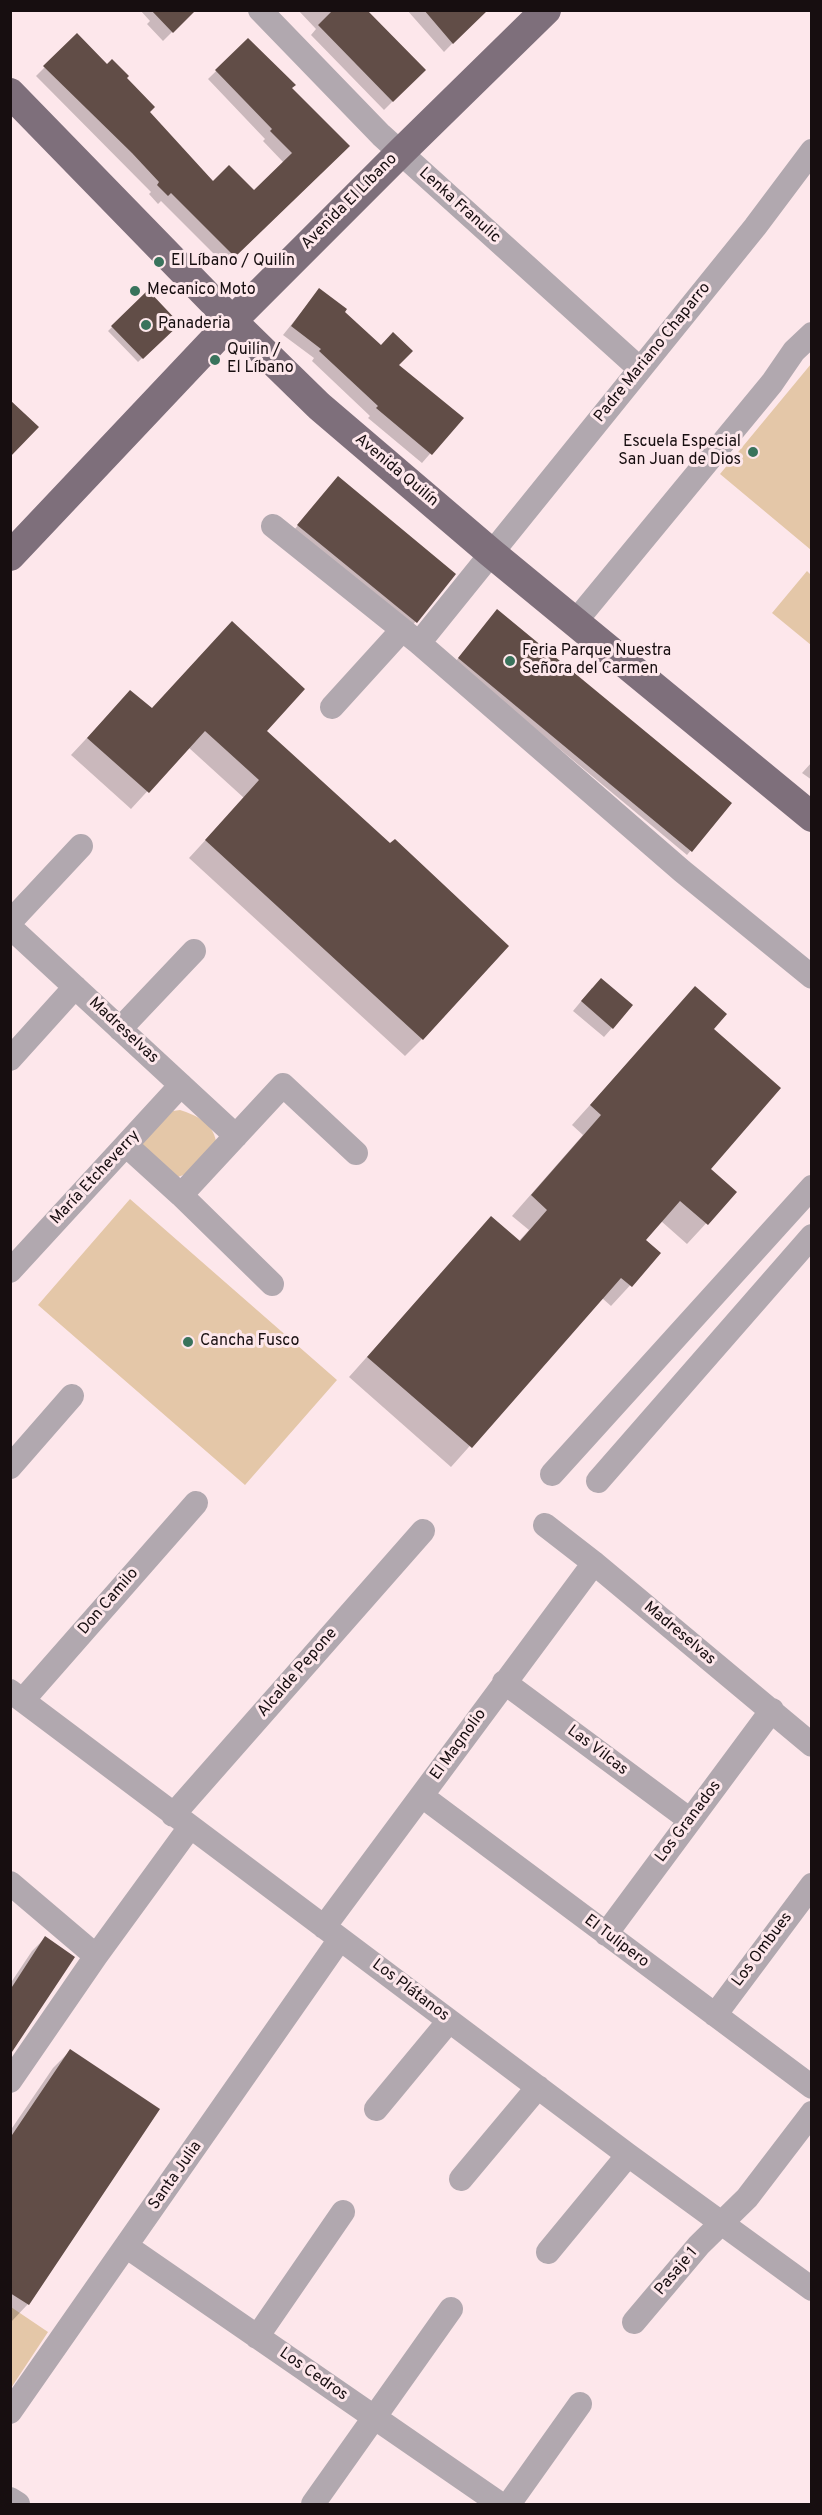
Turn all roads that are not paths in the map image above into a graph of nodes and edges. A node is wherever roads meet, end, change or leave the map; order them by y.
1 (260, 10) edge
2 (540, 12) edge
3 (10, 93) edge
4 (812, 151) edge
5 (400, 153) junction
6 (232, 321) junction
7 (812, 334) edge
8 (640, 369) junction
9 (273, 526) dead end
10 (490, 552) junction
11 (10, 556) edge
12 (575, 622) junction
13 (410, 636) junction
14 (332, 707) dead end
15 (812, 817) edge
16 (81, 846) dead end
17 (10, 922) edge
18 (10, 927) edge
19 (194, 951) dead end
20 (812, 977) edge
21 (75, 987) junction
22 (120, 1029) junction
23 (10, 1059) edge
24 (181, 1085) junction
25 (236, 1136) junction
26 (126, 1145) junction
27 (356, 1153) dead end
28 (812, 1187) edge
29 (181, 1195) junction
30 (812, 1236) edge
31 (10, 1271) edge
32 (272, 1284) dead end
33 (72, 1396) dead end
34 (10, 1467) edge
35 (552, 1474) dead end
36 (598, 1481) dead end
37 (195, 1503) dead end
38 (545, 1525) dead end
39 (423, 1531) dead end
40 (594, 1563) junction
41 (504, 1683) junction
42 (17, 1695) edge
43 (772, 1710) junction
44 (812, 1745) edge
45 (422, 1796) junction
46 (690, 1820) junction
47 (182, 1821) junction
48 (10, 1883) edge
49 (812, 1885) edge
50 (332, 1933) junction
51 (606, 1934) junction
52 (96, 1956) junction
53 (715, 2015) junction
54 (449, 2021) junction
55 (10, 2081) edge
56 (538, 2087) junction
57 (812, 2087) edge
58 (376, 2109) dead end
59 (812, 2113) edge
60 (628, 2155) junction
61 (461, 2179) dead end
62 (344, 2212) dead end
63 (723, 2224) junction
64 (126, 2246) junction
65 (548, 2252) dead end
66 (812, 2289) edge
67 (451, 2309) dead end
68 (634, 2322) dead end
69 (257, 2337) junction
70 (580, 2404) dead end
71 (10, 2412) edge
72 (375, 2418) junction
73 (10, 2499) edge
74 (18, 2505) edge
75 (314, 2505) edge
76 (500, 2505) edge
77 (509, 2505) edge

1 - 5 street, Lenka Franulic
2 - 5 main road, Avenida El Líbano
3 - 6 main road, Avenida Quilín
4 - 8 street, Padre Mariano Chaparro
5 - 6 main road, Avenida El Líbano
5 - 8 street, Lenka Franulic
6 - 10 main road, Avenida Quilín
6 - 11 main road, Avenida El Líbano
7 - 12 street
8 - 10 street, Padre Mariano Chaparro
9 - 13 street
10 - 12 main road, Avenida Quilín
10 - 13 street, Padre Mariano Chaparro
12 - 15 main road, Avenida Quilín
13 - 14 street, Padre Mariano Chaparro
13 - 20 street
16 - 17 street
18 - 21 street, Madreselvas
19 - 22 street
21 - 22 street, Madreselvas
21 - 23 street
22 - 24 street, Madreselvas
24 - 25 street, Madreselvas
24 - 26 street, María Etcheverry
25 - 27 street
25 - 29 street
26 - 29 street
26 - 31 street, María Etcheverry
28 - 35 street
29 - 32 street
30 - 36 street
33 - 34 street
37 - 42 street, Don Camilo
38 - 40 street, Madreselvas
39 - 47 street, Alcalde Pepone
40 - 41 street, El Magnolio
40 - 43 street, Madreselvas
41 - 45 street, El Magnolio
41 - 46 street, Las Vilcas
42 - 47 street, Los Plátanos
43 - 44 street, Madreselvas
43 - 46 street, Los Granados
45 - 50 street, El Magnolio
45 - 51 street, El Tulipero
46 - 51 street, Los Granados
47 - 50 street, Los Plátanos
47 - 52 street, Alcalde Pepone
48 - 52 street
49 - 53 street, Los Ombues
50 - 54 street, Los Plátanos
50 - 64 street, Santa Julia
51 - 53 street, El Tulipero
52 - 55 street, Alcalde Pepone
53 - 57 street, El Tulipero
54 - 56 street, Los Plátanos
54 - 58 street
56 - 60 street, Los Plátanos
56 - 61 street
59 - 63 street, Pasaje 1
60 - 63 street, Los Plátanos
60 - 65 street
62 - 69 street
63 - 66 street, Los Plátanos
63 - 68 street, Pasaje 1
64 - 69 street, Los Cedros
64 - 71 street, Santa Julia
67 - 72 street
69 - 72 street, Los Cedros
70 - 77 street
72 - 75 street
72 - 76 street, Los Cedros
73 - 74 street

